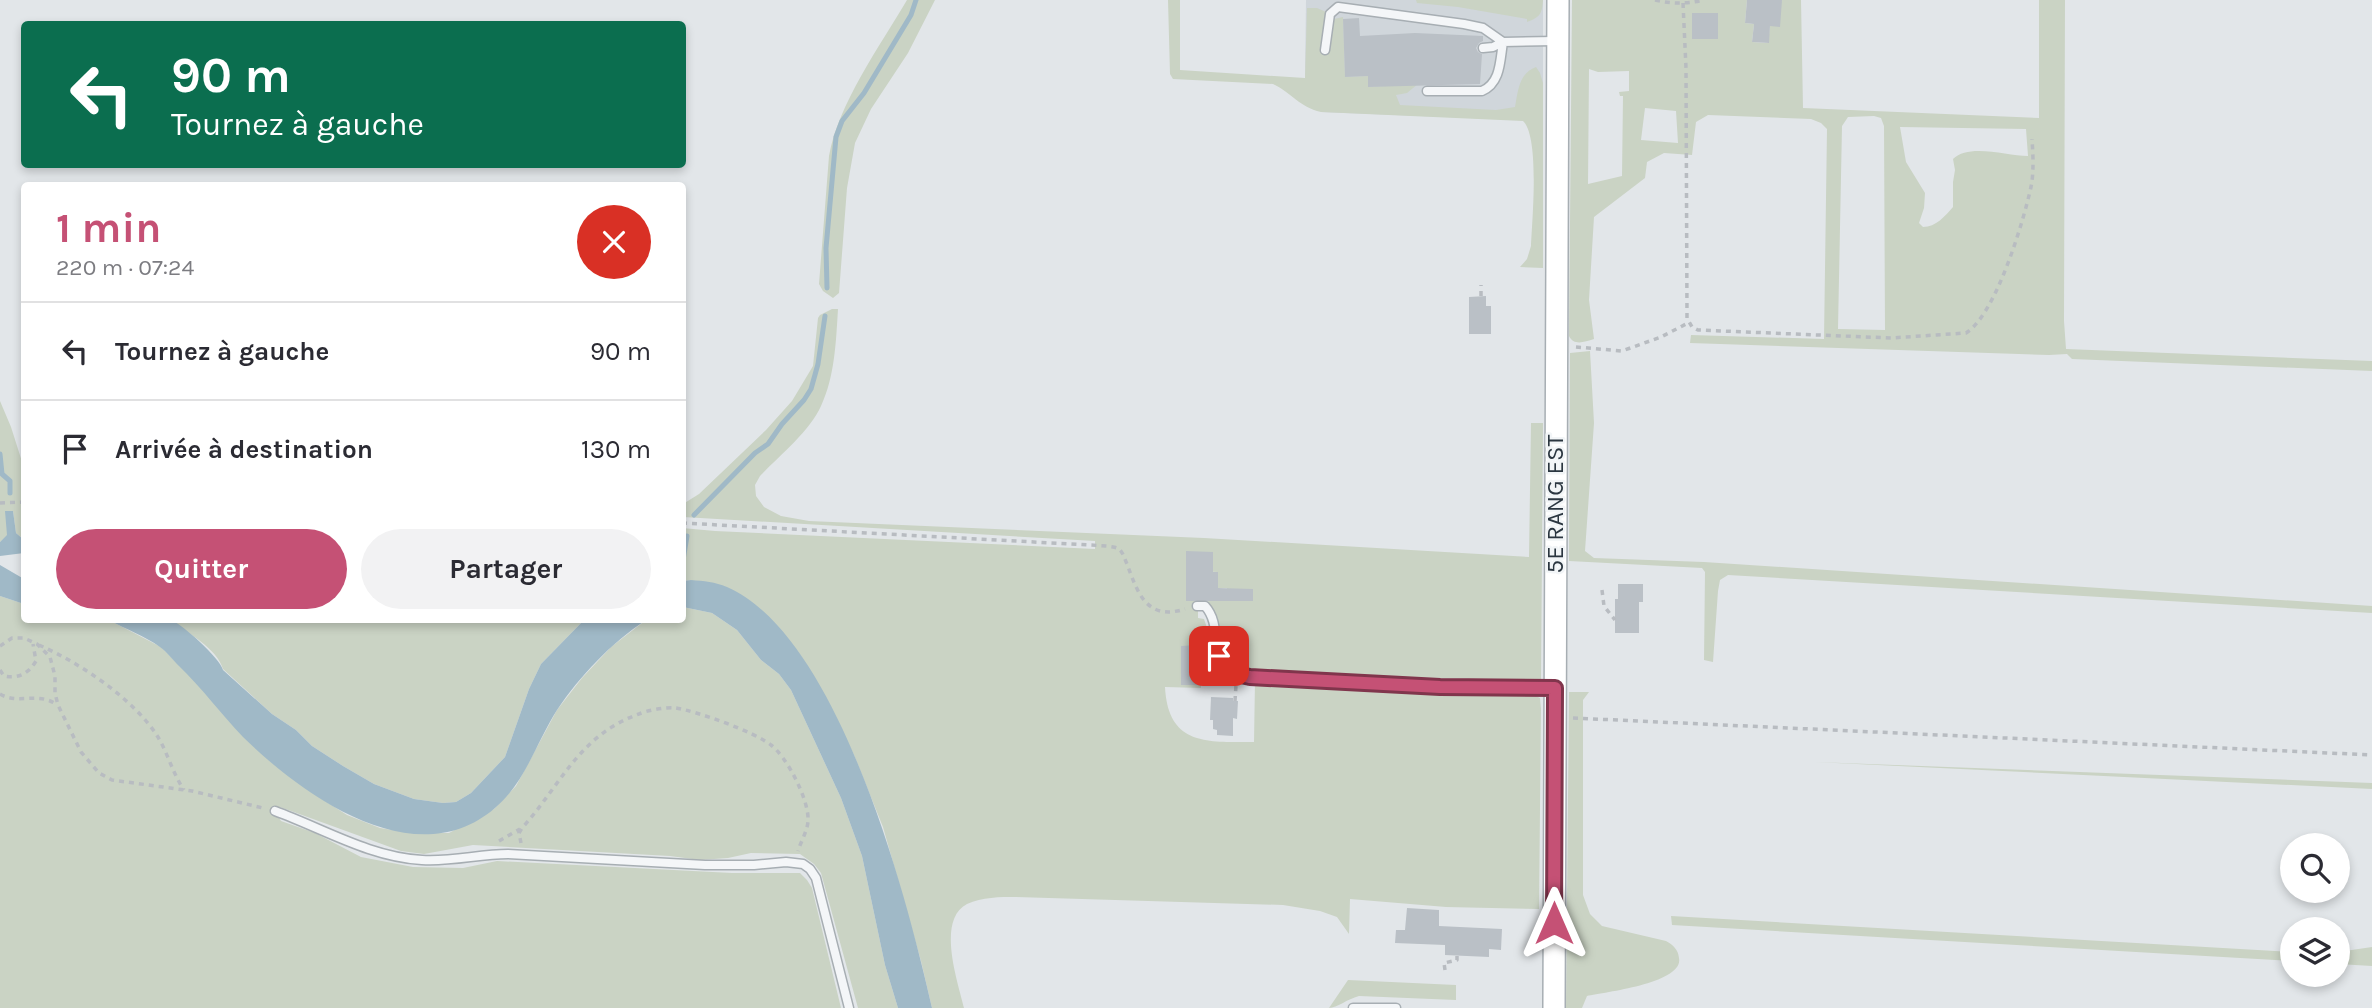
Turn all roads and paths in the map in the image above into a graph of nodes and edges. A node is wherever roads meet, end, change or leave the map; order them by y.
1 (1558, 0) edge
2 (1655, 0) edge
3 (1704, 0) edge
4 (1684, 3) junction
5 (1558, 41) junction
6 (1503, 42) junction
7 (1483, 48) dead end
8 (1325, 50) dead end
9 (1427, 91) dead end
10 (2032, 139) dead end
11 (1481, 285) dead end
12 (1481, 296) dead end
13 (1688, 323) junction
14 (1556, 345) junction
15 (21, 502) edge
16 (0, 503) edge
17 (686, 523) edge
18 (1602, 590) dead end
19 (1197, 606) joint
20 (1615, 620) dead end
21 (35, 643) junction
22 (0, 646) edge
23 (0, 670) edge
24 (1231, 673) junction
25 (1200, 678) dead end
26 (1555, 688) junction
27 (0, 694) edge
28 (58, 705) junction
29 (1555, 719) junction
30 (2372, 755) edge
31 (184, 790) junction
32 (275, 811) joint
33 (529, 856) junction
34 (794, 862) junction
35 (1457, 956) dead end
36 (1446, 970) dead end
37 (849, 1008) edge
38 (1353, 1008) edge
39 (1395, 1008) edge
40 (1553, 1008) edge

1 - 5 street, 5E RANG EST
2 - 4 path
3 - 4 path
4 - 13 path
5 - 6 lane
5 - 14 street, 5E RANG EST
6 - 7 lane
6 - 8 lane
6 - 9 lane
10 - 13 path
11 - 12 path
13 - 14 path
14 - 26 street, 5E RANG EST
15 - 16 path
17 - 19 path
18 - 20 path
19 - 24 lane
21 - 22 path
21 - 23 path
21 - 28 path
21 - 31 path
24 - 25 lane
24 - 26 lane
26 - 29 street, 5E RANG EST
27 - 28 path
28 - 31 path
29 - 30 path
29 - 40 street, 5E RANG EST
31 - 32 path
32 - 33 lane
33 - 34 lane
33 - 34 path
34 - 37 lane
35 - 36 path
38 - 39 lane

